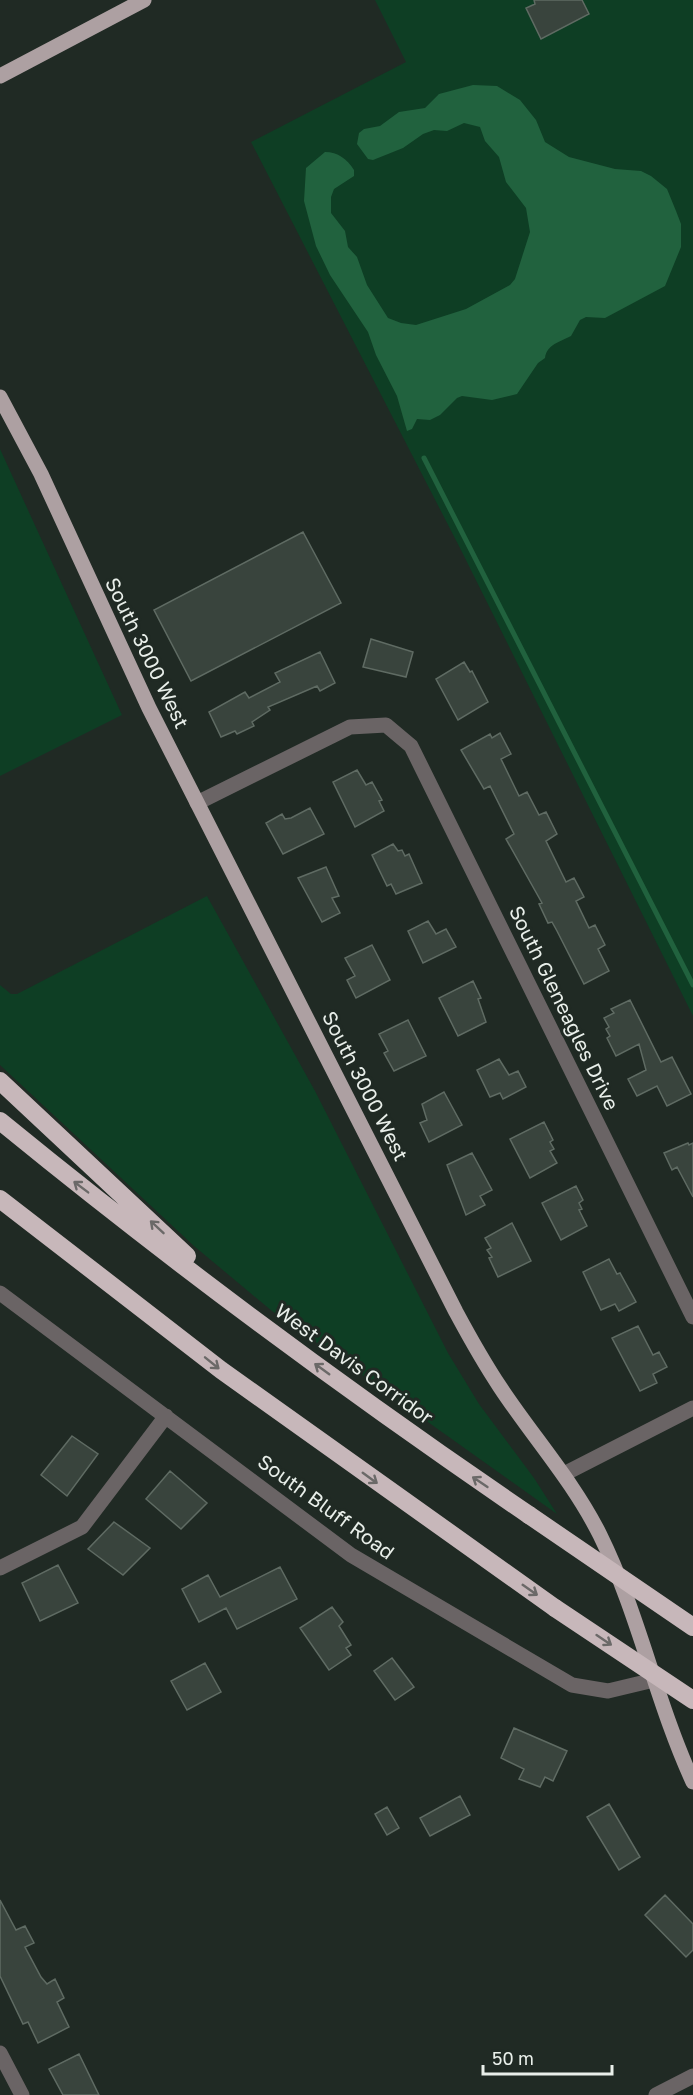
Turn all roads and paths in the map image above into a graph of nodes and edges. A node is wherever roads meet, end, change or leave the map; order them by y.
1 (144, 0) edge
2 (0, 76) edge
3 (1, 401) edge
4 (197, 803) junction
5 (0, 1081) edge
6 (0, 1121) edge
7 (0, 1199) edge
8 (0, 1214) edge
9 (0, 1293) edge
10 (227, 1299) junction
11 (693, 1317) edge
12 (181, 1338) junction
13 (693, 1408) edge
14 (166, 1416) junction
15 (564, 1474) junction
16 (0, 1568) edge
17 (693, 1628) edge
18 (654, 1680) junction
19 (693, 1700) edge
20 (693, 1782) edge
21 (0, 2053) edge
22 (693, 2076) edge
23 (22, 2095) edge
24 (656, 2095) edge

1 - 2 main road
3 - 4 main road, South 3000 West
4 - 11 street, South Gleneagles Drive
4 - 15 main road, South 3000 West
10 -> 5 highway
10 -> 6 highway, West Davis Corridor
7 - 12 highway
8 - 12 highway
9 - 14 street, South Bluff Road
17 -> 10 highway, West Davis Corridor, bridge
12 -> 19 highway, bridge
13 - 15 street
14 - 16 street
14 - 18 street, South Bluff Road
15 - 18 main road, South 3000 West
18 - 20 main road, South 3000 West
21 - 23 street
22 - 24 street

